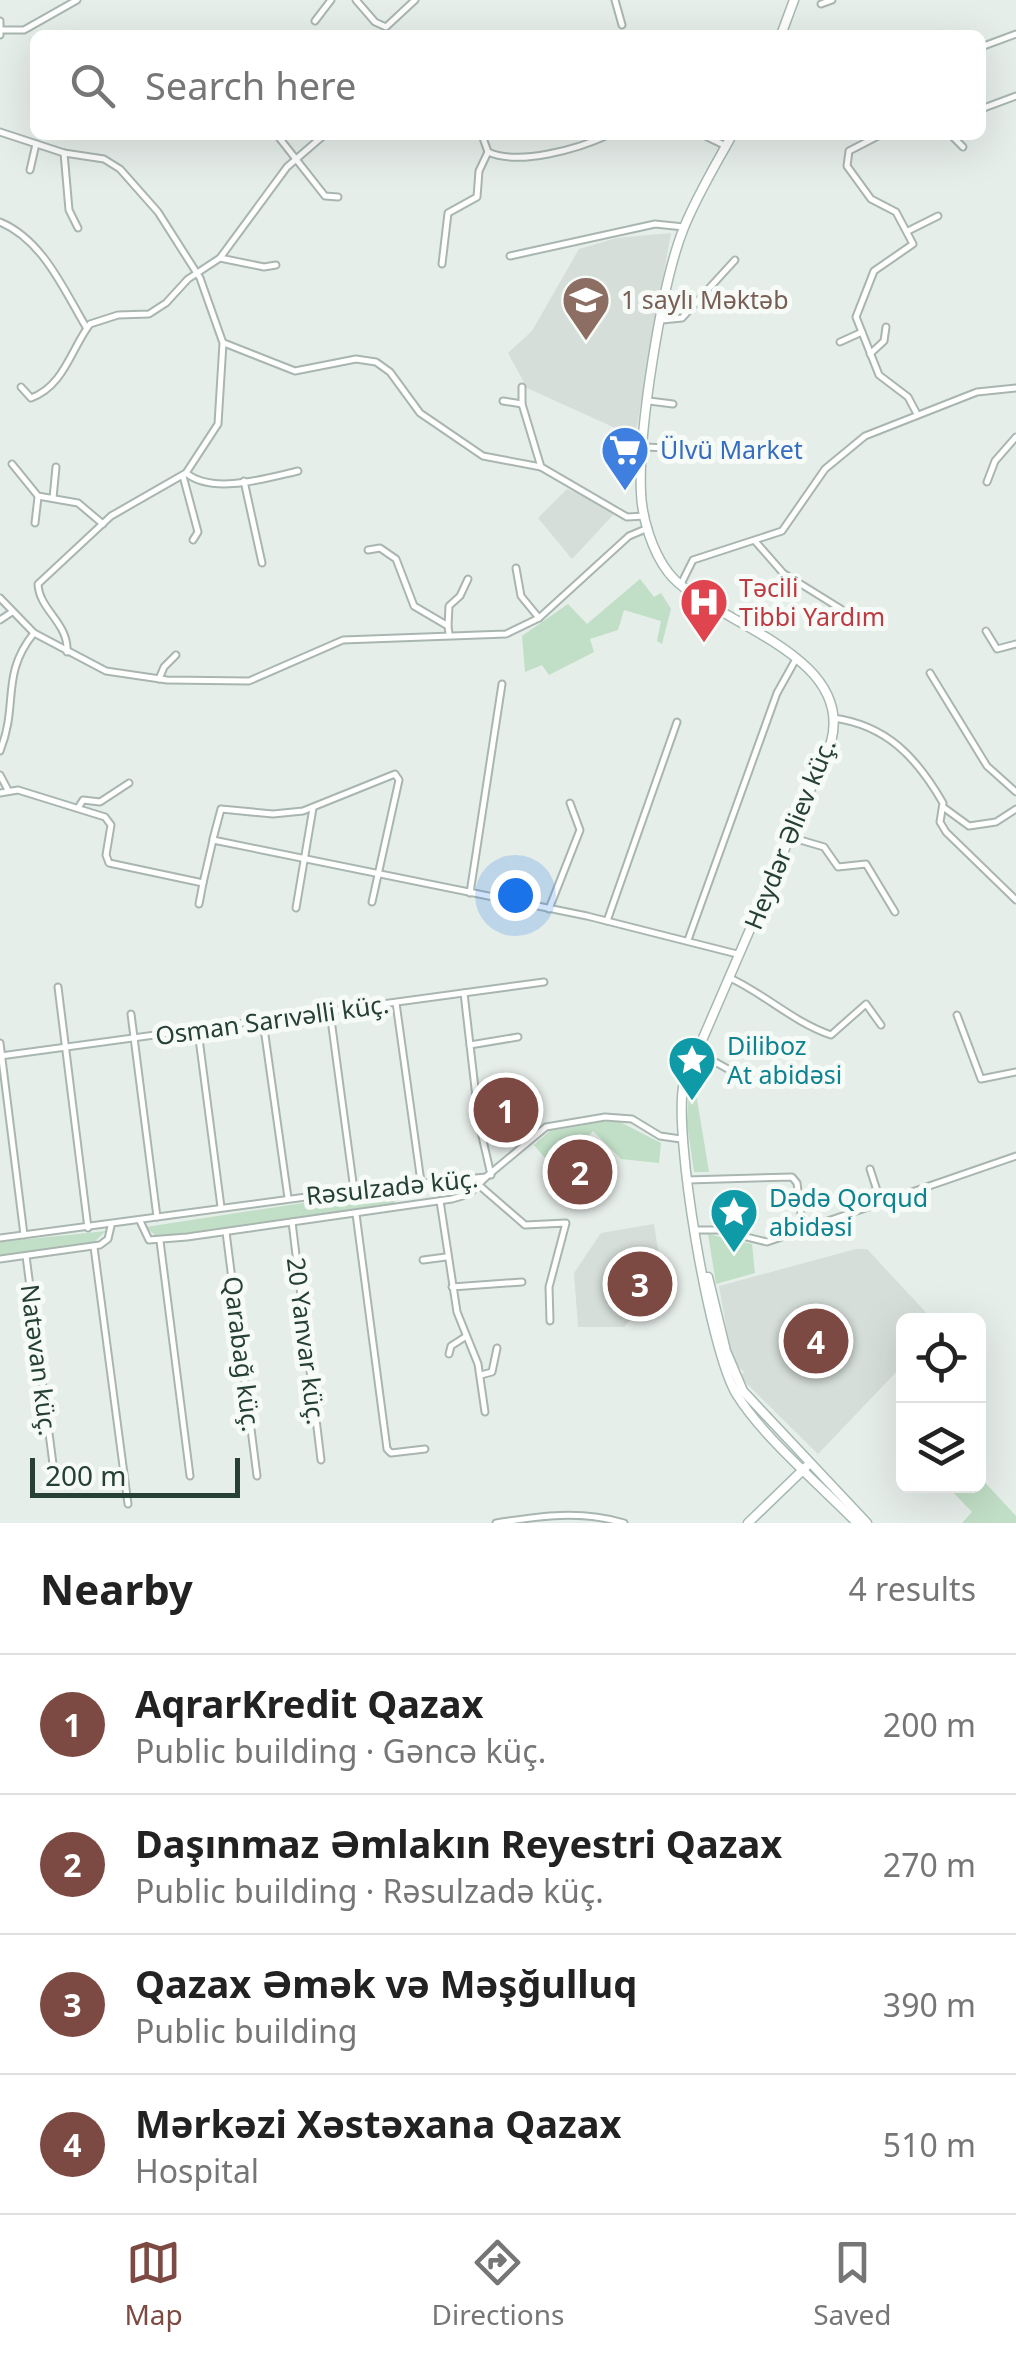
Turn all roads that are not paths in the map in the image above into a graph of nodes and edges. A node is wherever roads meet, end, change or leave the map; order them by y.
1 (76, 0) edge
2 (331, 0) edge
3 (356, 0) edge
4 (416, 0) edge
5 (615, 0) edge
6 (794, 0) edge
7 (832, 0) edge
8 (821, 4) dead end
9 (0, 20) edge
10 (315, 21) dead end
11 (622, 24) dead end
12 (385, 30) edge
13 (387, 30) edge
14 (780, 30) edge
15 (2, 32) edge
16 (1016, 34) edge
17 (986, 45) edge
18 (1016, 96) edge
19 (986, 107) edge
20 (0, 132) edge
21 (281, 140) edge
22 (318, 140) edge
23 (484, 140) edge
24 (588, 140) edge
25 (713, 140) edge
26 (729, 140) edge
27 (858, 140) edge
28 (956, 140) edge
29 (36, 144) junction
30 (726, 146) junction
31 (963, 147) dead end
32 (488, 152) junction
33 (64, 153) junction
34 (294, 160) junction
35 (30, 170) dead end
36 (338, 197) dead end
37 (938, 216) dead end
38 (0, 222) edge
39 (684, 227) junction
40 (78, 228) dead end
41 (908, 232) junction
42 (510, 256) dead end
43 (220, 258) junction
44 (735, 260) dead end
45 (442, 264) dead end
46 (276, 265) dead end
47 (197, 273) junction
48 (662, 320) junction
49 (86, 327) junction
50 (886, 327) dead end
51 (862, 332) junction
52 (840, 342) dead end
53 (223, 343) junction
54 (870, 354) junction
55 (21, 387) dead end
56 (522, 388) dead end
57 (1016, 388) edge
58 (502, 401) dead end
59 (649, 401) junction
60 (522, 404) junction
61 (672, 404) dead end
62 (916, 413) junction
63 (1016, 438) edge
64 (643, 447) junction
65 (700, 450) dead end
66 (12, 464) dead end
67 (56, 467) dead end
68 (541, 467) junction
69 (298, 471) dead end
70 (184, 474) junction
71 (244, 482) junction
72 (987, 482) dead end
73 (38, 496) junction
74 (52, 498) junction
75 (645, 516) junction
76 (35, 524) dead end
77 (103, 524) junction
78 (648, 528) junction
79 (193, 540) dead end
80 (756, 541) junction
81 (368, 550) dead end
82 (262, 563) dead end
83 (516, 568) dead end
84 (468, 579) dead end
85 (681, 584) junction
86 (0, 598) edge
87 (841, 609) dead end
88 (12, 612) junction
89 (539, 618) junction
90 (0, 620) edge
91 (448, 626) junction
92 (986, 630) dead end
93 (34, 634) junction
94 (449, 634) junction
95 (1016, 644) edge
96 (67, 652) junction
97 (176, 655) dead end
98 (796, 659) junction
99 (930, 672) dead end
100 (159, 679) junction
101 (502, 684) dead end
102 (833, 718) junction
103 (677, 722) dead end
104 (0, 751) edge
105 (0, 775) edge
106 (128, 783) dead end
107 (8, 791) junction
108 (0, 792) edge
109 (1016, 792) edge
110 (570, 802) dead end
111 (943, 807) junction
112 (78, 808) junction
113 (313, 808) junction
114 (1016, 809) edge
115 (790, 837) junction
116 (213, 840) junction
117 (306, 859) junction
118 (378, 874) junction
119 (203, 883) junction
120 (470, 892) junction
121 (1016, 900) edge
122 (372, 902) dead end
123 (199, 904) dead end
124 (296, 908) dead end
125 (549, 909) junction
126 (895, 912) dead end
127 (607, 921) junction
128 (688, 940) junction
129 (740, 955) junction
130 (730, 978) junction
131 (544, 982) dead end
132 (58, 987) dead end
133 (464, 994) junction
134 (396, 1003) junction
135 (330, 1012) junction
136 (131, 1014) dead end
137 (957, 1015) dead end
138 (263, 1021) junction
139 (881, 1025) dead end
140 (198, 1031) junction
141 (518, 1037) dead end
142 (134, 1039) junction
143 (0, 1043) edge
144 (470, 1046) junction
145 (66, 1048) junction
146 (697, 1052) junction
147 (1, 1056) edge
148 (1016, 1072) edge
149 (746, 1079) dead end
150 (682, 1139) junction
151 (1016, 1156) edge
152 (870, 1169) dead end
153 (489, 1176) junction
154 (687, 1180) junction
155 (421, 1182) junction
156 (480, 1186) junction
157 (354, 1190) junction
158 (288, 1198) junction
159 (440, 1200) junction
160 (882, 1203) junction
161 (222, 1207) junction
162 (356, 1212) junction
163 (157, 1217) junction
164 (140, 1221) junction
165 (292, 1222) junction
166 (111, 1226) junction
167 (88, 1228) junction
168 (697, 1230) junction
169 (804, 1230) junction
170 (226, 1232) junction
171 (24, 1235) junction
172 (0, 1238) edge
173 (160, 1240) junction
174 (94, 1247) junction
175 (26, 1256) junction
176 (446, 1257) junction
177 (0, 1259) edge
178 (423, 1260) dead end
179 (522, 1282) dead end
180 (452, 1287) junction
181 (550, 1321) dead end
182 (465, 1337) junction
183 (497, 1348) dead end
184 (449, 1354) dead end
185 (480, 1376) junction
186 (485, 1412) dead end
187 (425, 1449) dead end
188 (321, 1460) dead end
189 (53, 1464) dead end
190 (807, 1466) junction
191 (190, 1476) dead end
192 (258, 1476) dead end
193 (128, 1504) dead end
194 (514, 1522) edge
195 (496, 1523) edge
196 (624, 1523) edge
197 (748, 1523) edge
198 (858, 1523) edge
199 (867, 1523) edge

1 - 15 street
2 - 10 street
3 - 12 street
4 - 13 street
5 - 11 street
6 - 14 main road
7 - 8 street
9 - 15 street
16 - 17 street
18 - 19 street
20 - 29 street
21 - 34 street
22 - 34 street
23 - 32 street
24 - 32 street
25 - 30 street
26 - 30 main road, Heydər Əliev küç.
27 - 41 street
28 - 31 street
29 - 33 street
29 - 35 street
30 - 39 main road, Heydər Əliev küç.
32 - 45 street
33 - 40 street
33 - 47 street
34 - 36 street
34 - 43 street
37 - 41 street
38 - 49 street
39 - 42 street
39 - 48 main road, Heydər Əliev küç.
41 - 51 street
43 - 46 street
43 - 47 street
44 - 48 street
47 - 49 street
47 - 53 street
48 - 59 main road, Heydər Əliev küç.
49 - 55 street
50 - 54 street
51 - 52 street
51 - 54 street
53 - 68 street
53 - 70 street
54 - 62 street
56 - 60 street
57 - 62 street
58 - 60 street
59 - 61 street
59 - 64 main road, Heydər Əliev küç.
60 - 68 street
62 - 80 street
63 - 72 street
64 - 65 street
64 - 75 main road, Heydər Əliev küç.
66 - 73 street
67 - 74 street
68 - 75 street
69 - 71 street
70 - 71 street
70 - 77 street
70 - 79 street
71 - 82 street
73 - 74 street
73 - 76 street
74 - 77 street
75 - 78 main road, Heydər Əliev küç.
77 - 96 street
78 - 85 main road, Heydər Əliev küç.
78 - 89 street
80 - 85 street
80 - 87 street
81 - 91 street
83 - 89 street
84 - 91 street
85 - 98 main road, Heydər Əliev küç.
86 - 88 street
88 - 90 street
88 - 93 street
89 - 94 street
91 - 94 street
92 - 95 street
93 - 96 street
93 - 104 street
94 - 100 street
96 - 100 street
97 - 100 street
98 - 102 main road, Heydər Əliev küç.
98 - 128 street
99 - 109 street
101 - 120 street
102 - 111 street
102 - 115 main road, Heydər Əliev küç.
103 - 127 street
105 - 107 street
106 - 112 street
107 - 108 street
107 - 112 street
110 - 125 street
111 - 114 street
111 - 121 street
112 - 119 street
113 - 116 street
113 - 117 street
113 - 118 street
115 - 126 street
115 - 129 main road, Heydər Əliev küç.
116 - 117 street
116 - 119 street
117 - 118 street
117 - 124 street
118 - 120 street
118 - 122 street
119 - 123 street
120 - 125 street
125 - 127 street
127 - 128 street
128 - 129 street
129 - 130 main road, Heydər Əliev küç.
130 - 139 street
130 - 146 main road, Heydər Əliev küç.
131 - 133 street, Osman Sarıvəlli küç.
132 - 145 street
133 - 134 street, Osman Sarıvəlli küç.
133 - 144 street
134 - 135 street, Osman Sarıvəlli küç.
134 - 155 street
135 - 138 street, Osman Sarıvəlli küç.
135 - 157 street
136 - 142 street
137 - 148 street
138 - 140 street, Osman Sarıvəlli küç.
138 - 158 street
140 - 142 street, Osman Sarıvəlli küç.
140 - 161 street
141 - 144 street
142 - 145 street, Osman Sarıvəlli küç.
142 - 163 street
143 - 147 street
144 - 153 street
145 - 147 street, Osman Sarıvəlli küç.
145 - 167 street
146 - 149 street
146 - 150 main road, Heydər Əliev küç.
147 - 171 street
150 - 153 street, Rəsulzadə küç.
150 - 154 main road, Heydər Əliev küç.
151 - 160 street
152 - 160 street
153 - 155 street, Rəsulzadə küç.
153 - 156 street
154 - 168 main road, Heydər Əliev küç.
154 - 169 street
155 - 157 street, Rəsulzadə küç.
156 - 159 street
156 - 181 street
157 - 158 street, Rəsulzadə küç.
158 - 161 street, Rəsulzadə küç.
159 - 162 street
159 - 176 street
160 - 169 street
161 - 163 street, Rəsulzadə küç.
162 - 165 street
162 - 187 street
163 - 164 street, Rəsulzadə küç.
164 - 166 street, Rəsulzadə küç.
164 - 173 street
165 - 170 street
165 - 188 street, 20 Yanvar küç.
166 - 167 street
166 - 174 street
167 - 171 street
168 - 169 street
168 - 190 main road, Heydər Əliev küç.
170 - 173 street
170 - 192 street, Qarabağ küç.
171 - 172 street
173 - 191 street
174 - 175 street
174 - 193 street
175 - 177 street
175 - 189 street, Natəvan küç.
176 - 178 street
176 - 180 street
179 - 180 street
180 - 182 street
182 - 184 street
182 - 185 street
183 - 185 street
185 - 186 street
190 - 197 main road
190 - 198 main road
190 - 199 main road
194 - 195 street
194 - 196 street

